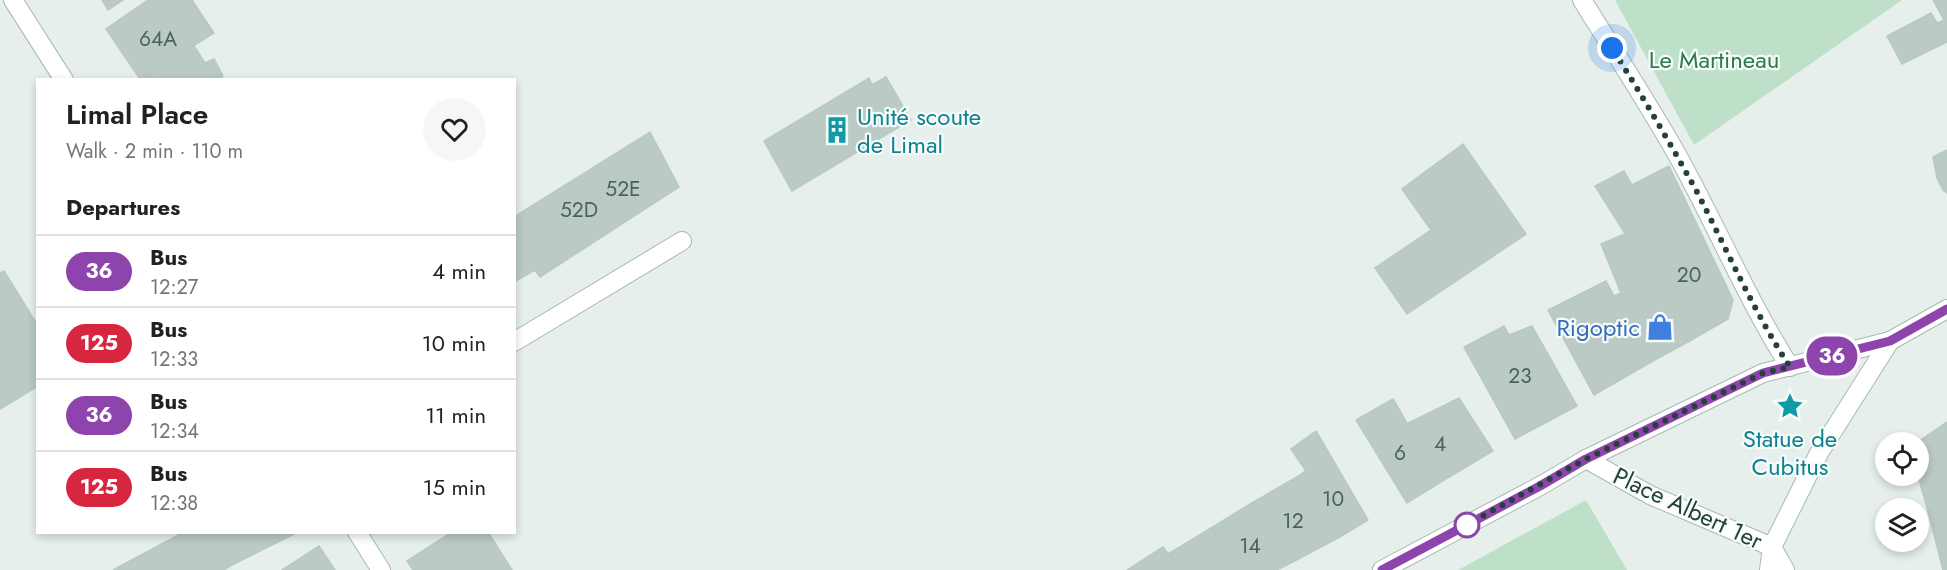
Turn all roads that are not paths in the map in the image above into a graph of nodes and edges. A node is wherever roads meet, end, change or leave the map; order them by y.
1 (13, 0) edge
2 (1582, 0) edge
3 (63, 78) edge
4 (682, 241) dead end
5 (1947, 309) edge
6 (516, 341) edge
7 (1890, 341) junction
8 (1790, 367) junction
9 (1586, 459) junction
10 (358, 534) edge
11 (1772, 547) junction
12 (381, 570) edge
13 (1382, 570) edge
14 (1769, 570) edge
15 (1785, 570) edge

1 - 3 street
2 - 8 street
4 - 6 street
5 - 7 street, Place Albert 1er
7 - 8 street, Place Albert 1er
7 - 11 street, Place Albert 1er
8 - 9 street, Place Albert 1er
9 - 11 street, Place Albert 1er
9 - 13 street, Place Albert 1er
10 - 12 street
11 - 14 street
11 - 15 street

